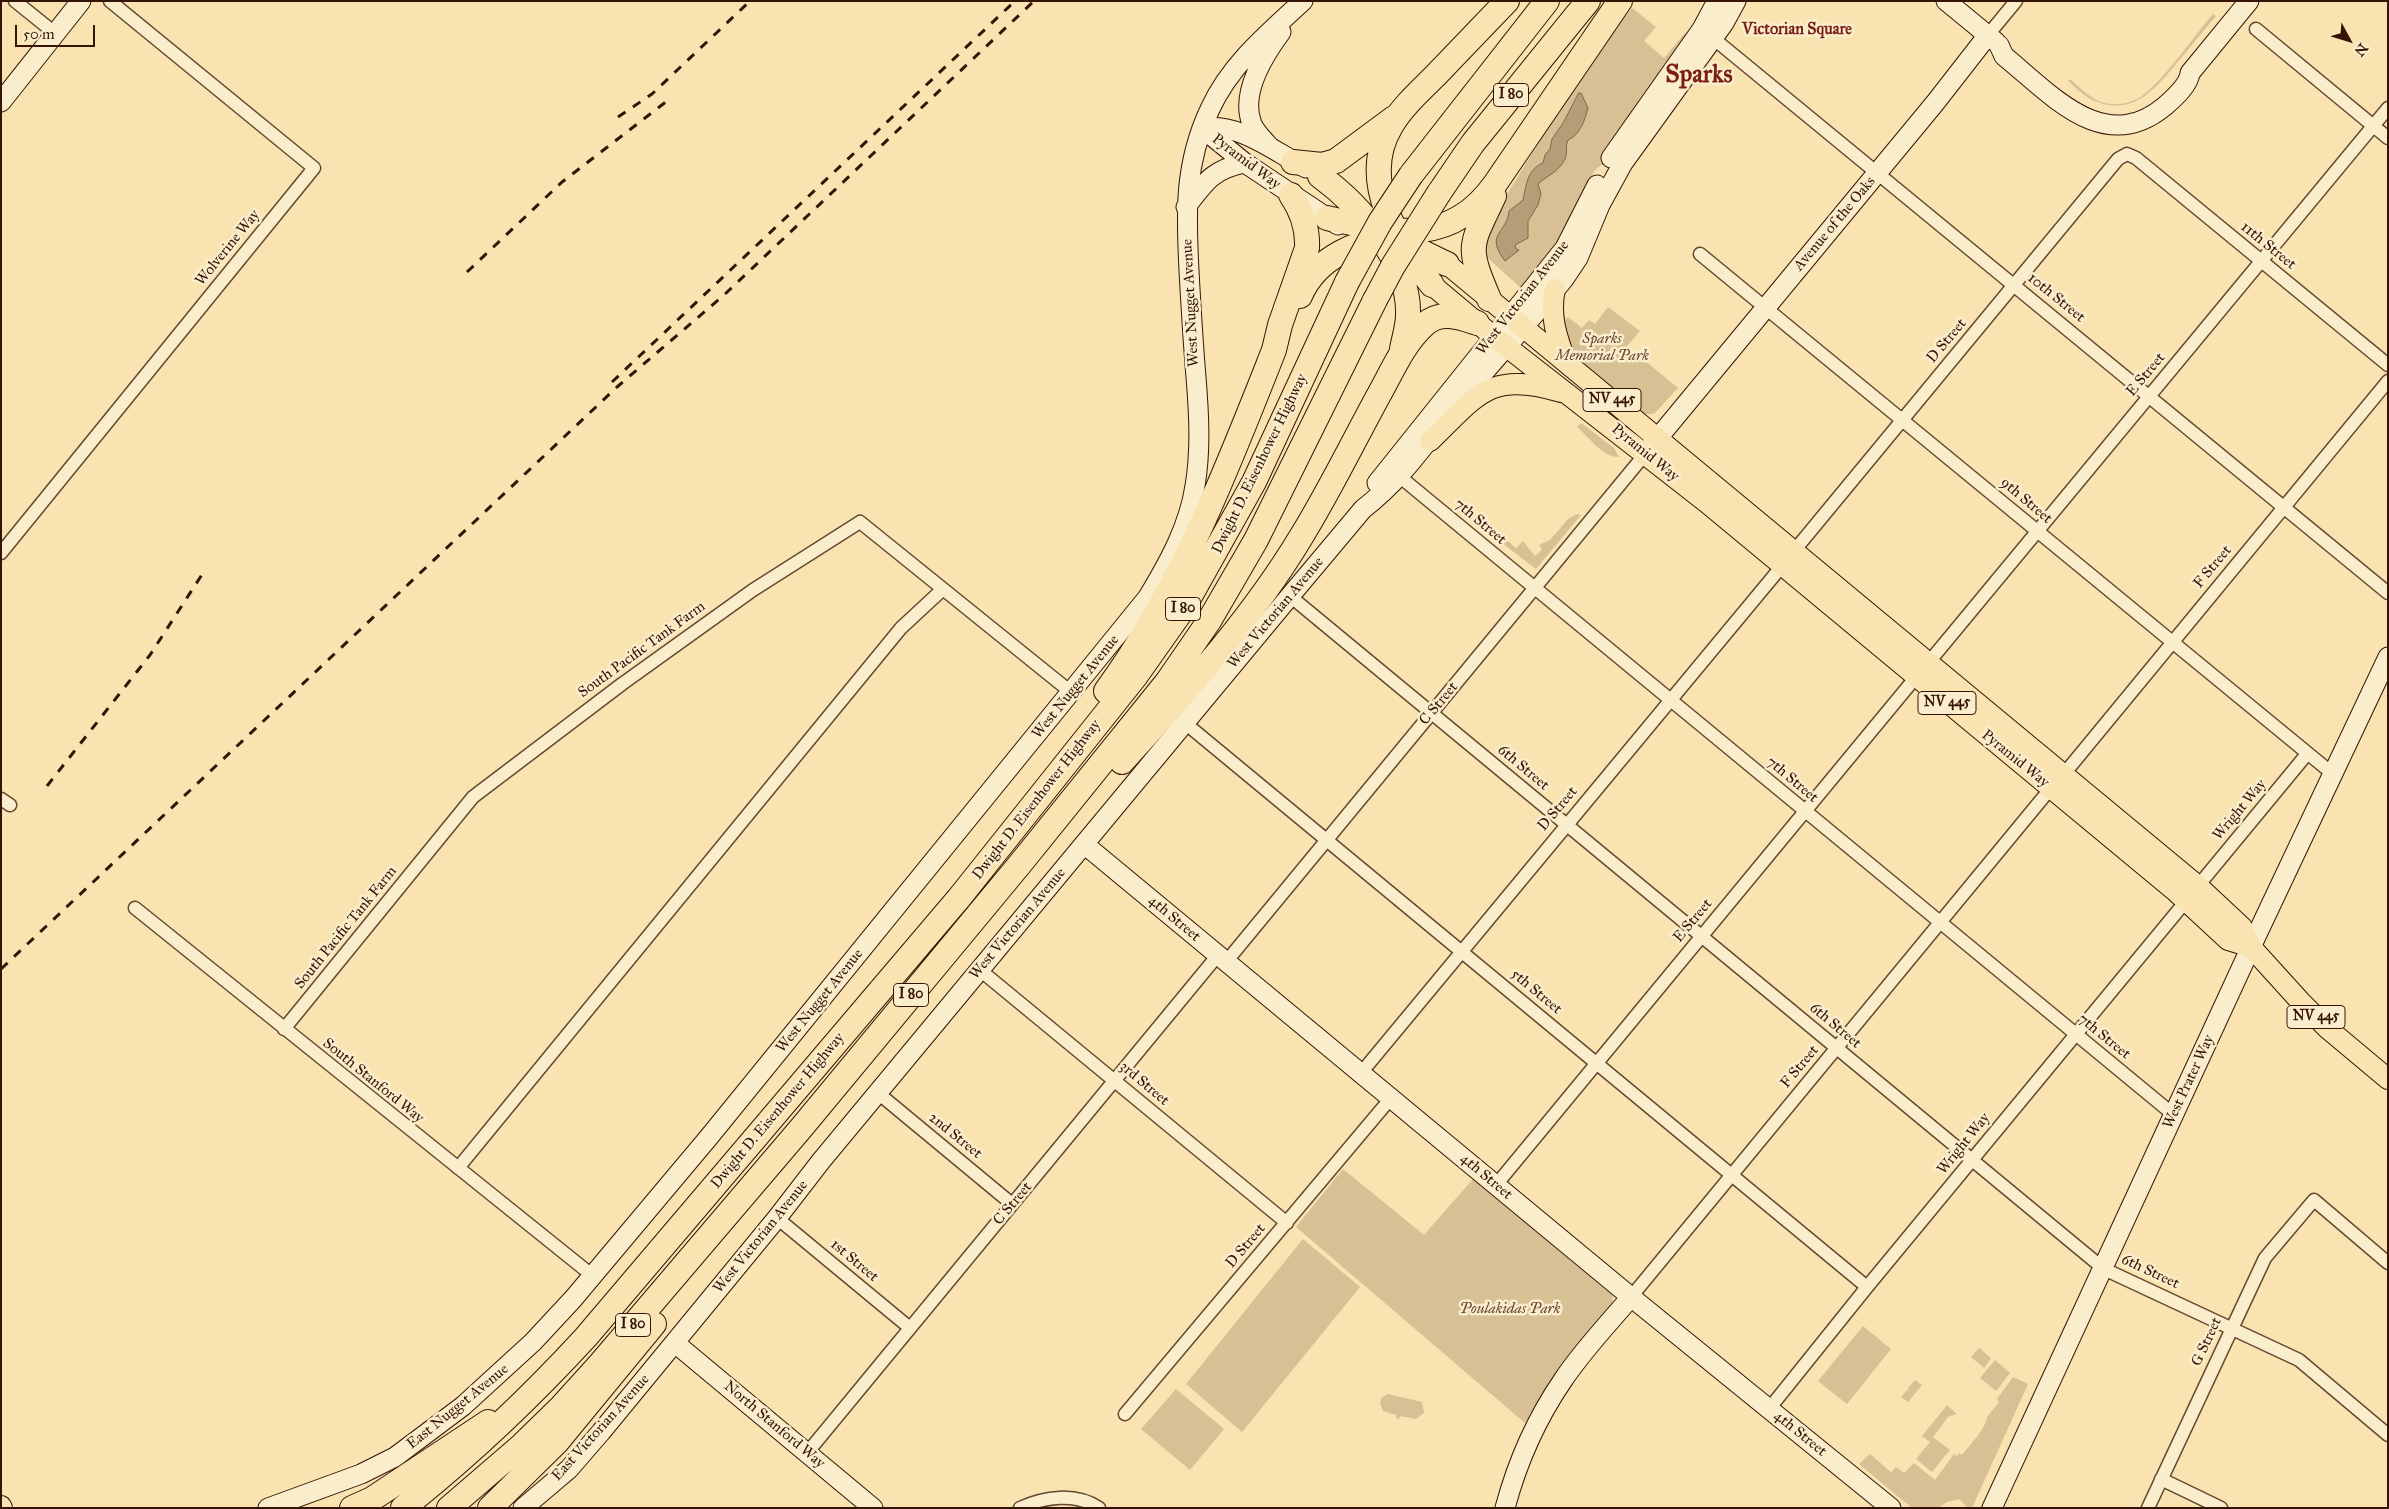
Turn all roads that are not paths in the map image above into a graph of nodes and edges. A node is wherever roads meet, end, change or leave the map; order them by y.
1 (15, 1) edge
2 (81, 1) edge
3 (110, 1) edge
4 (1304, 1) edge
5 (1507, 1) edge
6 (1546, 1) edge
7 (1588, 1) edge
8 (1620, 1) edge
9 (1717, 1) edge
10 (1736, 1) edge
11 (1946, 1) edge
12 (2016, 1) edge
13 (2249, 1) edge
14 (2256, 29) dead end
15 (56, 34) junction
16 (1708, 34) junction
17 (1993, 40) junction
18 (1, 102) edge
19 (2388, 108) edge
20 (1398, 115) junction
21 (2373, 126) junction
22 (1202, 128) junction
23 (2388, 138) edge
24 (1270, 147) junction
25 (2127, 154) joint
26 (1512, 160) junction
27 (1294, 162) junction
28 (1245, 163) junction
29 (1876, 174) junction
30 (1320, 176) joint
31 (1291, 195) junction
32 (1186, 208) junction
33 (1327, 218) joint
34 (1388, 238) junction
35 (1700, 254) dead end
36 (2261, 261) junction
37 (1447, 264) joint
38 (1432, 285) joint
39 (2014, 285) junction
40 (1555, 289) junction
41 (1489, 299) junction
42 (1765, 308) junction
43 (1516, 322) junction
44 (1493, 335) junction
45 (1274, 350) junction
46 (1399, 358) junction
47 (1566, 362) junction
48 (2388, 366) edge
49 (2388, 381) edge
50 (1572, 396) junction
51 (2150, 396) junction
52 (1903, 420) junction
53 (1430, 441) junction
54 (1652, 446) junction
55 (1394, 472) junction
56 (2284, 507) junction
57 (2037, 531) junction
58 (1, 553) edge
59 (1788, 558) junction
60 (1534, 588) junction
61 (943, 589) junction
62 (2388, 593) edge
63 (1290, 596) junction
64 (2172, 642) junction
65 (2388, 657) edge
66 (1922, 670) junction
67 (1072, 692) junction
68 (1670, 700) junction
69 (1431, 713) junction
70 (1185, 723) junction
71 (2307, 754) junction
72 (2333, 774) junction
73 (2057, 781) junction
74 (1805, 812) junction
75 (1566, 825) junction
76 (1326, 840) junction
77 (1084, 844) junction
78 (1020, 864) junction
79 (2192, 894) junction
80 (959, 898) junction
81 (135, 908) dead end
82 (1940, 923) junction
83 (1701, 936) junction
84 (2251, 947) junction
85 (1462, 951) junction
86 (1222, 959) junction
87 (980, 970) junction
88 (284, 1029) junction
89 (2075, 1035) junction
90 (1836, 1048) junction
91 (1597, 1063) junction
92 (1361, 1073) junction
93 (2388, 1079) edge
94 (1115, 1080) junction
95 (878, 1093) junction
96 (1391, 1098) junction
97 (2174, 1115) junction
98 (802, 1126) junction
99 (1972, 1160) junction
100 (458, 1168) junction
101 (1732, 1175) junction
102 (1496, 1185) junction
103 (1012, 1204) junction
104 (777, 1218) junction
105 (1287, 1223) junction
106 (2388, 1263) edge
107 (2104, 1269) junction
108 (593, 1276) junction
109 (1867, 1287) junction
110 (1631, 1297) junction
111 (910, 1328) junction
112 (2232, 1328) junction
113 (675, 1343) junction
114 (538, 1390) junction
115 (1769, 1409) junction
116 (1125, 1414) dead end
117 (2388, 1435) edge
118 (807, 1453) junction
119 (2161, 1479) junction
120 (268, 1508) edge
121 (352, 1508) edge
122 (403, 1508) edge
123 (449, 1508) edge
124 (490, 1508) edge
125 (523, 1508) edge
126 (873, 1508) edge
127 (1020, 1508) edge
128 (1099, 1508) edge
129 (1506, 1508) edge
130 (1891, 1508) edge
131 (1992, 1508) edge
132 (2148, 1508) edge
133 (2221, 1508) edge

1 - 15 street
2 - 15 street
3 - 58 street, Wolverine Way
4 - 22 street, West Nugget Avenue
4 - 24 street
5 - 20 highway
6 - 80 highway, Dwight D. Eisenhower Highway / I 80, bridge
7 - 78 highway, Dwight D. Eisenhower Highway / I 80, bridge
8 - 26 highway
9 - 16 street, West Victorian Avenue
10 - 16 street, West Victorian Avenue
11 - 17 street
12 - 17 street, Avenue of the Oaks
13 - 17 street
14 - 21 street
15 - 18 street
16 - 29 street, 10th Street
16 - 40 street, West Victorian Avenue
16 - 43 street, West Victorian Avenue
17 - 29 street, Avenue of the Oaks
19 - 21 street, E Street
20 - 27 highway
20 - 34 highway
21 - 23 street
21 - 36 street, E Street
22 - 24 street, Pyramid Way
22 - 28 street, Pyramid Way
22 - 32 street, West Nugget Avenue
24 - 27 street, Pyramid Way
25 - 36 street, 11th Street
25 - 39 street, D Street
26 - 34 highway
26 - 41 highway
27 - 30 street, Pyramid Way
28 - 31 street, Pyramid Way
28 - 32 street
29 - 39 street, 10th Street
29 - 42 street, Avenue of the Oaks
30 - 34 highway
31 - 33 street, Pyramid Way
31 - 45 highway
32 - 67 street, West Nugget Avenue
33 - 34 highway
34 - 37 highway
34 - 38 highway
34 - 45 highway
34 - 46 highway
35 - 42 street, 9th Street
36 - 48 street, 11th Street
36 - 51 street, E Street
37 - 41 main road, Pyramid Way / NV 445
38 - 44 main road, Pyramid Way / NV 445
39 - 51 street, 10th Street
39 - 52 street, D Street
40 - 43 street, West Victorian Avenue
40 - 47 main road
41 - 43 main road, Pyramid Way / NV 445
42 - 52 street, 9th Street
42 - 54 street, Avenue of the Oaks
43 - 44 street, West Victorian Avenue
43 - 47 main road, Pyramid Way / NV 445
44 - 46 highway
44 - 50 main road, Pyramid Way / NV 445
44 - 53 street, West Victorian Avenue
44 - 55 street, West Victorian Avenue
45 - 80 highway
46 - 78 highway
47 - 54 main road, Pyramid Way / NV 445
49 - 56 street, F Street
50 - 53 main road
50 - 54 main road, Pyramid Way / NV 445
51 - 56 street, 10th Street
51 - 57 street, E Street
52 - 57 street, 9th Street
52 - 59 street, D Street
53 - 55 street, West Victorian Avenue
54 - 59 main road, Pyramid Way / NV 445
54 - 60 street, C Street
55 - 60 street, 7th Street
55 - 63 street, West Victorian Avenue
56 - 62 street, 10th Street
56 - 64 street, F Street
57 - 64 street, 9th Street
57 - 66 street, E Street
59 - 66 main road, Pyramid Way / NV 445
59 - 68 street, D Street
60 - 68 street, 7th Street
60 - 69 street, C Street
61 - 67 street, South Pacific Tank Farm
61 - 88 street, South Pacific Tank Farm
61 - 100 street
63 - 69 street, 6th Street
63 - 70 street, West Victorian Avenue
64 - 71 street, 9th Street
64 - 73 street, F Street
65 - 72 street, West Prater Way
66 - 73 main road, Pyramid Way / NV 445
66 - 74 street, E Street
67 - 108 street, West Nugget Avenue
68 - 74 street, 7th Street
68 - 75 street, D Street
69 - 75 street, 6th Street
69 - 76 street, C Street
70 - 76 street, 5th Street
70 - 77 street, West Victorian Avenue
71 - 72 street, 9th Street
71 - 79 street, Wright Way
72 - 84 street, West Prater Way
73 - 79 main road, Pyramid Way / NV 445
73 - 82 street, F Street
74 - 82 street, 7th Street
74 - 83 street, E Street
75 - 83 street, 6th Street
75 - 85 street, D Street
76 - 85 street, 5th Street
76 - 86 street, C Street
77 - 86 street, 4th Street
77 - 87 street, West Victorian Avenue
78 - 98 highway, Dwight D. Eisenhower Highway / I 80
79 - 84 main road, Pyramid Way / NV 445
79 - 89 street, Wright Way
80 - 114 highway, Dwight D. Eisenhower Highway / I 80
81 - 88 street, South Stanford Way
82 - 89 street, 7th Street
82 - 90 street, F Street
83 - 90 street, 6th Street
83 - 91 street, E Street
84 - 93 main road, Pyramid Way / NV 445
84 - 97 street, West Prater Way
85 - 91 street, 5th Street
85 - 92 street, D Street
86 - 92 street, 4th Street
86 - 94 street, C Street
87 - 94 street, 3rd Street
87 - 95 street, West Victorian Avenue
88 - 100 street, South Stanford Way
89 - 97 street, 7th Street
89 - 99 street, Wright Way
90 - 99 street, 6th Street
90 - 101 street, F Street
91 - 101 street, 5th Street
91 - 102 street, E Street
92 - 96 street, 4th Street
94 - 103 street, C Street
94 - 105 street, 3rd Street
95 - 103 street, 2nd Street
95 - 104 street, West Victorian Avenue
96 - 102 street, 4th Street
96 - 105 street, D Street
97 - 107 street, West Prater Way
98 - 123 highway, Dwight D. Eisenhower Highway / I 80
98 - 124 highway
99 - 107 street, 6th Street
99 - 109 street, Wright Way
100 - 108 street, South Stanford Way
101 - 109 street, 5th Street
101 - 110 street, F Street
102 - 110 street, 4th Street
103 - 111 street, C Street
104 - 111 street, 1st Street
104 - 113 street, West Victorian Avenue
105 - 116 street, D Street
106 - 112 street, G Street
107 - 112 street, 6th Street
107 - 131 street, West Prater Way
108 - 120 street, East Nugget Avenue
109 - 115 street, Wright Way
110 - 115 street, 4th Street
110 - 129 street
111 - 118 street, C Street
112 - 117 street, 6th Street
112 - 119 street, G Street
113 - 118 street, North Stanford Way
113 - 125 street, East Victorian Avenue
114 - 121 highway
114 - 122 highway, Dwight D. Eisenhower Highway / I 80
115 - 130 street, 4th Street
118 - 126 street, North Stanford Way
119 - 132 street, G Street
119 - 133 street
127 - 128 street

